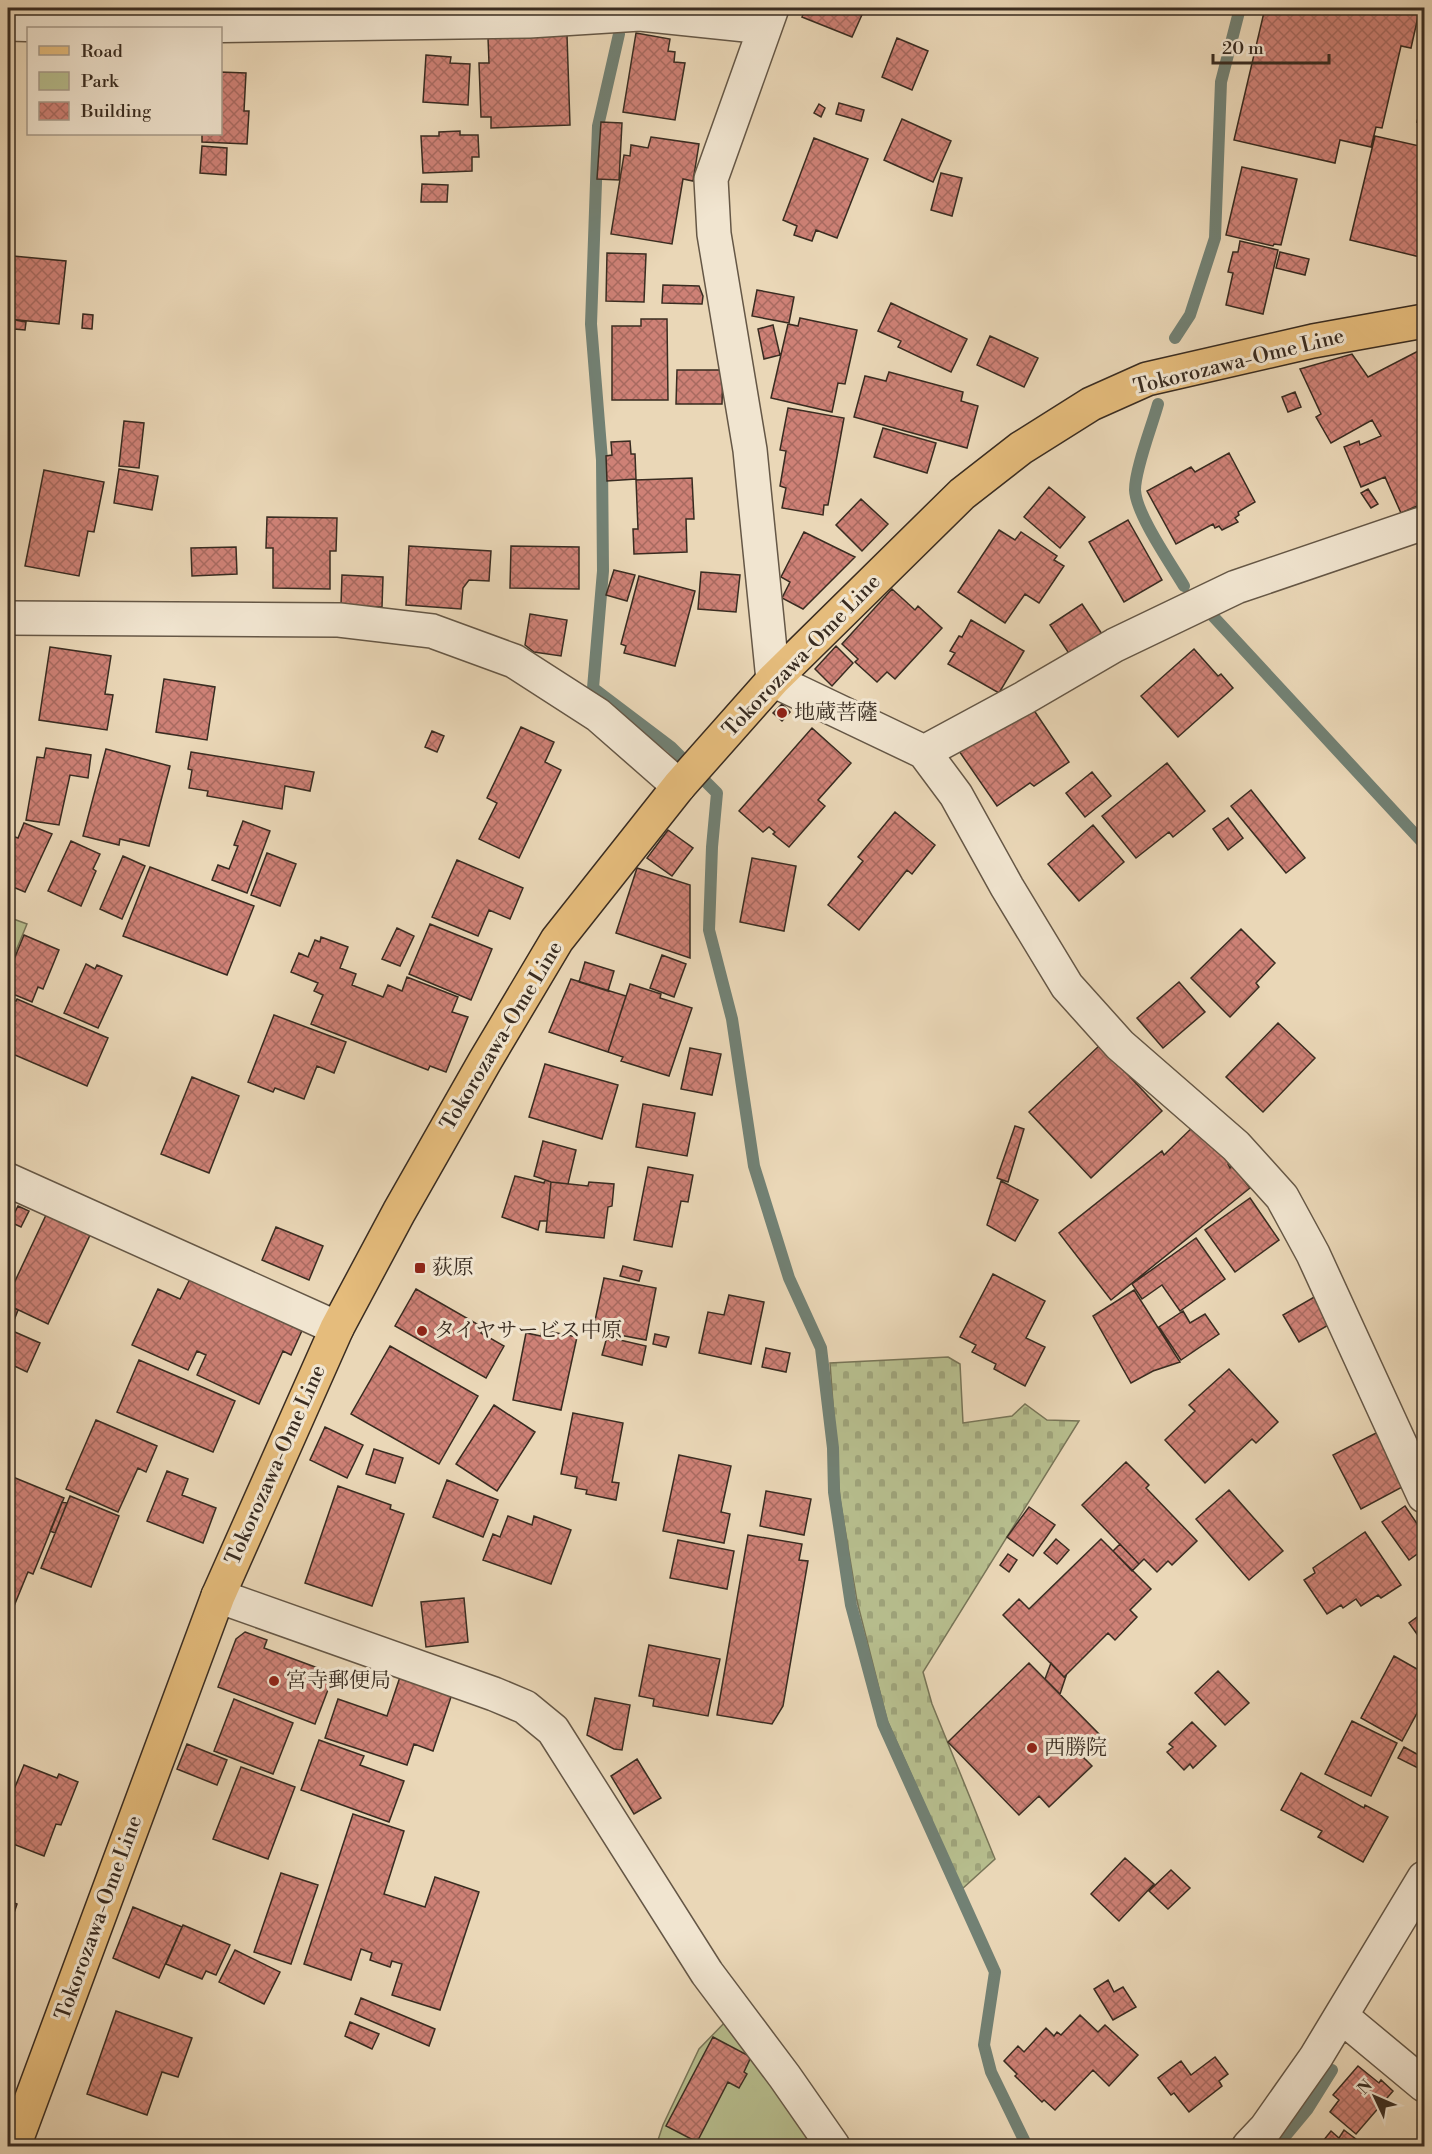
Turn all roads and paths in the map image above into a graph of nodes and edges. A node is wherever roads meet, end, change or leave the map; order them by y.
1 (526, 14) edge
2 (769, 17) edge
3 (8, 24) edge
4 (1425, 321) edge
5 (1425, 523) edge
6 (8, 618) edge
7 (773, 680) junction
8 (924, 753) junction
9 (682, 783) junction
10 (8, 1181) edge
11 (337, 1328) junction
12 (1425, 1496) edge
13 (218, 1596) junction
14 (1425, 1878) edge
15 (1341, 2016) junction
16 (1425, 2085) edge
17 (14, 2146) edge
18 (833, 2146) edge
19 (1249, 2146) edge

1 - 2 street
1 - 3 street
2 - 7 street
4 - 7 main road, Tokorozawa-Ome Line
5 - 8 street
6 - 9 street
7 - 8 street
7 - 9 main road, Tokorozawa-Ome Line
8 - 12 street
9 - 11 main road, Tokorozawa-Ome Line
10 - 11 street
11 - 13 main road, Tokorozawa-Ome Line
13 - 17 main road, Tokorozawa-Ome Line
13 - 18 street
14 - 15 street
15 - 16 street
15 - 19 street

